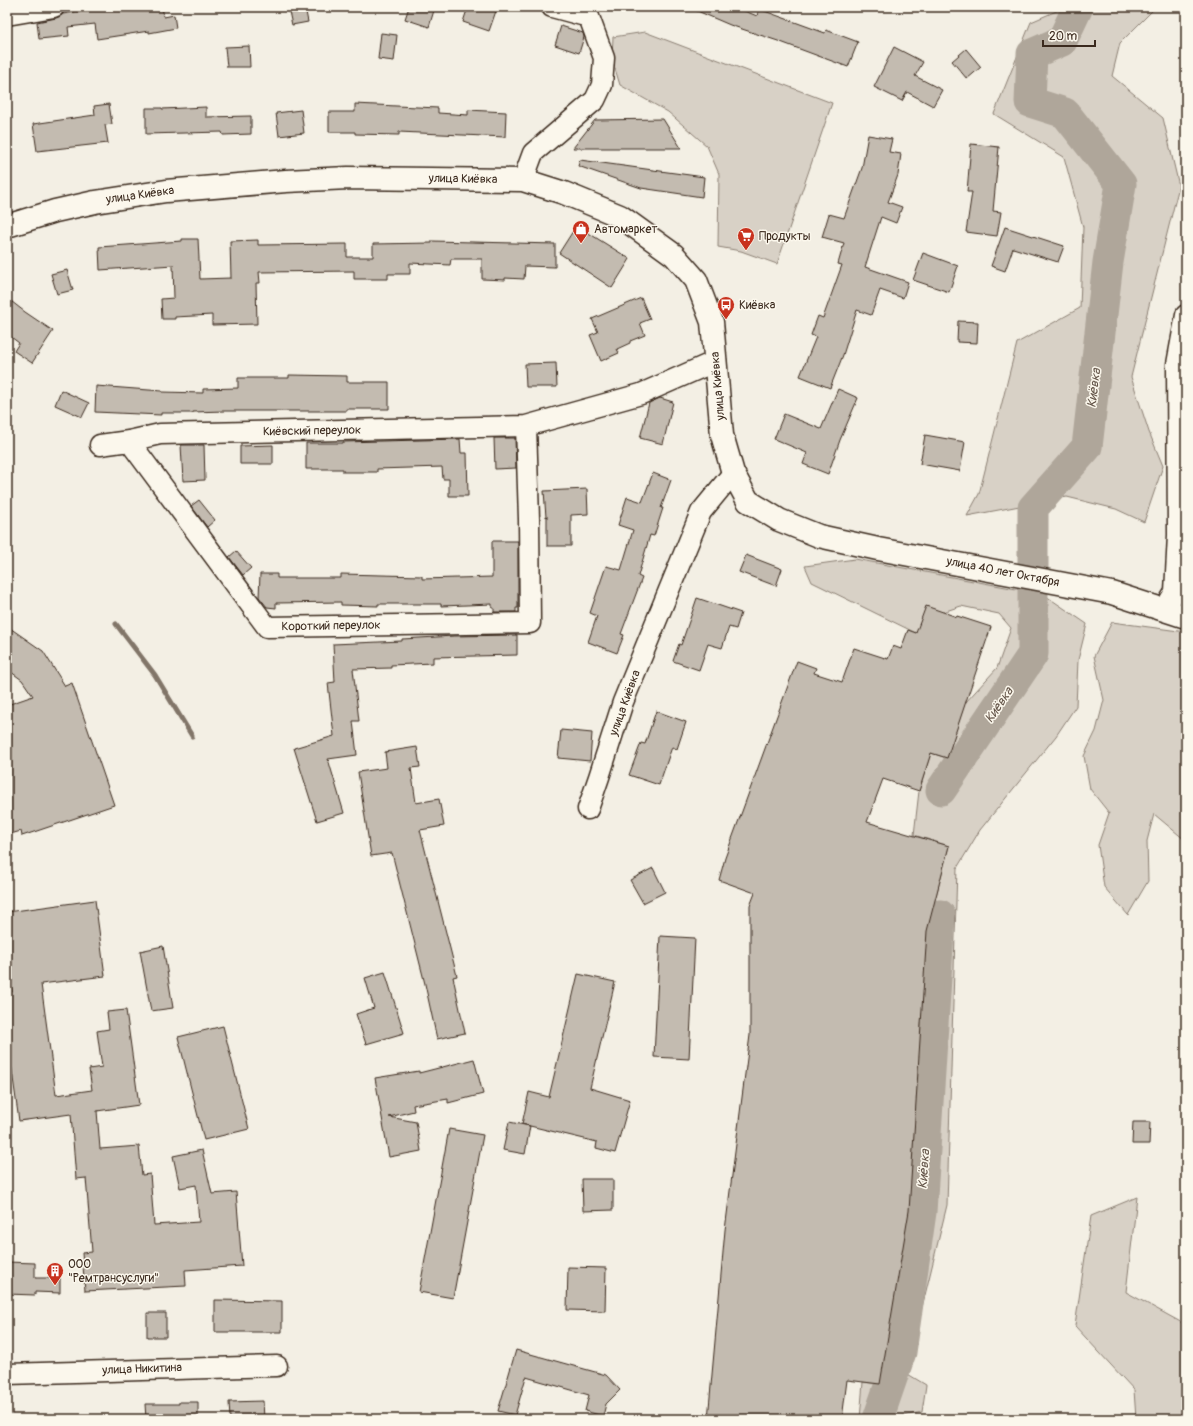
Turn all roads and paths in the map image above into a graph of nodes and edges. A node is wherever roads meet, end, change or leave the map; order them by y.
1 (54, 7) edge
2 (552, 7) edge
3 (7, 15) edge
4 (523, 180) junction
5 (55, 211) junction
6 (7, 212) edge
7 (7, 226) edge
8 (1186, 315) edge
9 (716, 362) junction
10 (526, 426) junction
11 (129, 441) junction
12 (100, 445) dead end
13 (733, 473) junction
14 (818, 536) joint
15 (1164, 610) junction
16 (1186, 617) edge
17 (588, 808) dead end
18 (277, 1366) dead end
19 (7, 1374) edge

1 - 3 street
2 - 4 street
4 - 5 main road, улица Киёвка
4 - 9 main road, улица Киёвка
5 - 6 main road
5 - 7 main road, улица Киёвка
8 - 15 street
9 - 10 street, Киёвский переулок
9 - 13 main road, улица Киёвка
10 - 11 street, Киёвский переулок
10 - 11 street, Короткий переулок
11 - 12 street, Киёвский переулок
13 - 14 main road, улица Киёвка
13 - 17 street, улица Киёвка
14 - 15 main road, улица 40 лет Октября
15 - 16 main road, улица 40 лет Октября
18 - 19 street, улица Никитина

